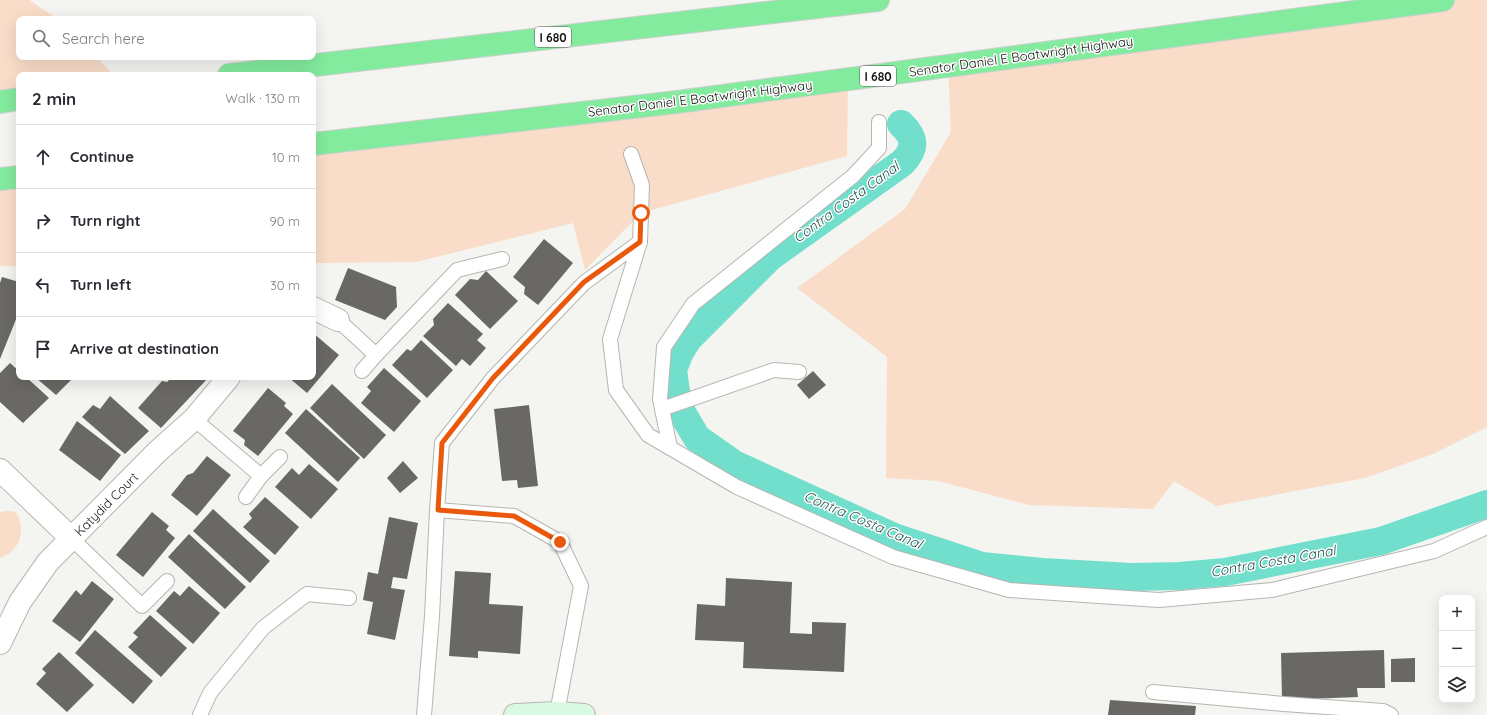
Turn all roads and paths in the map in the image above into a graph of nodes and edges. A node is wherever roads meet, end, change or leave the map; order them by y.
1 (878, 0) edge
2 (1443, 0) edge
3 (255, 72) edge
4 (16, 99) edge
5 (0, 102) edge
6 (879, 122) dead end
7 (316, 144) edge
8 (631, 154) dead end
9 (16, 177) edge
10 (0, 179) edge
11 (640, 242) junction
12 (502, 258) dead end
13 (316, 309) edge
14 (338, 320) joint
15 (376, 355) junction
16 (362, 371) dead end
17 (799, 372) dead end
18 (226, 380) edge
19 (662, 409) junction
20 (194, 419) junction
21 (670, 448) junction
22 (280, 457) dead end
23 (0, 470) edge
24 (261, 476) junction
25 (246, 497) dead end
26 (438, 510) junction
27 (1487, 527) edge
28 (72, 539) junction
29 (167, 581) dead end
30 (349, 598) dead end
31 (0, 643) edge
32 (1153, 692) dead end
33 (557, 713) junction
34 (200, 715) edge
35 (424, 715) edge
36 (515, 715) edge
37 (584, 715) edge
38 (1391, 715) edge

1 - 3 highway, I 680
2 - 7 highway, Senator Daniel E Boatwright Highway / I 680
4 - 5 highway
6 - 19 lane
8 - 11 lane
9 - 10 highway
11 - 21 lane
11 - 26 lane
12 - 15 lane
13 - 14 street
14 - 15 lane
15 - 16 lane
17 - 19 lane
18 - 20 street, Katydid Court
19 - 21 lane
20 - 24 lane
20 - 28 street, Katydid Court
21 - 27 lane
22 - 24 lane
23 - 28 street
24 - 25 lane
26 - 33 lane
26 - 35 lane
28 - 29 lane
28 - 31 street, Katydid Court
30 - 34 lane
32 - 38 lane
33 - 36 main road
33 - 37 main road

